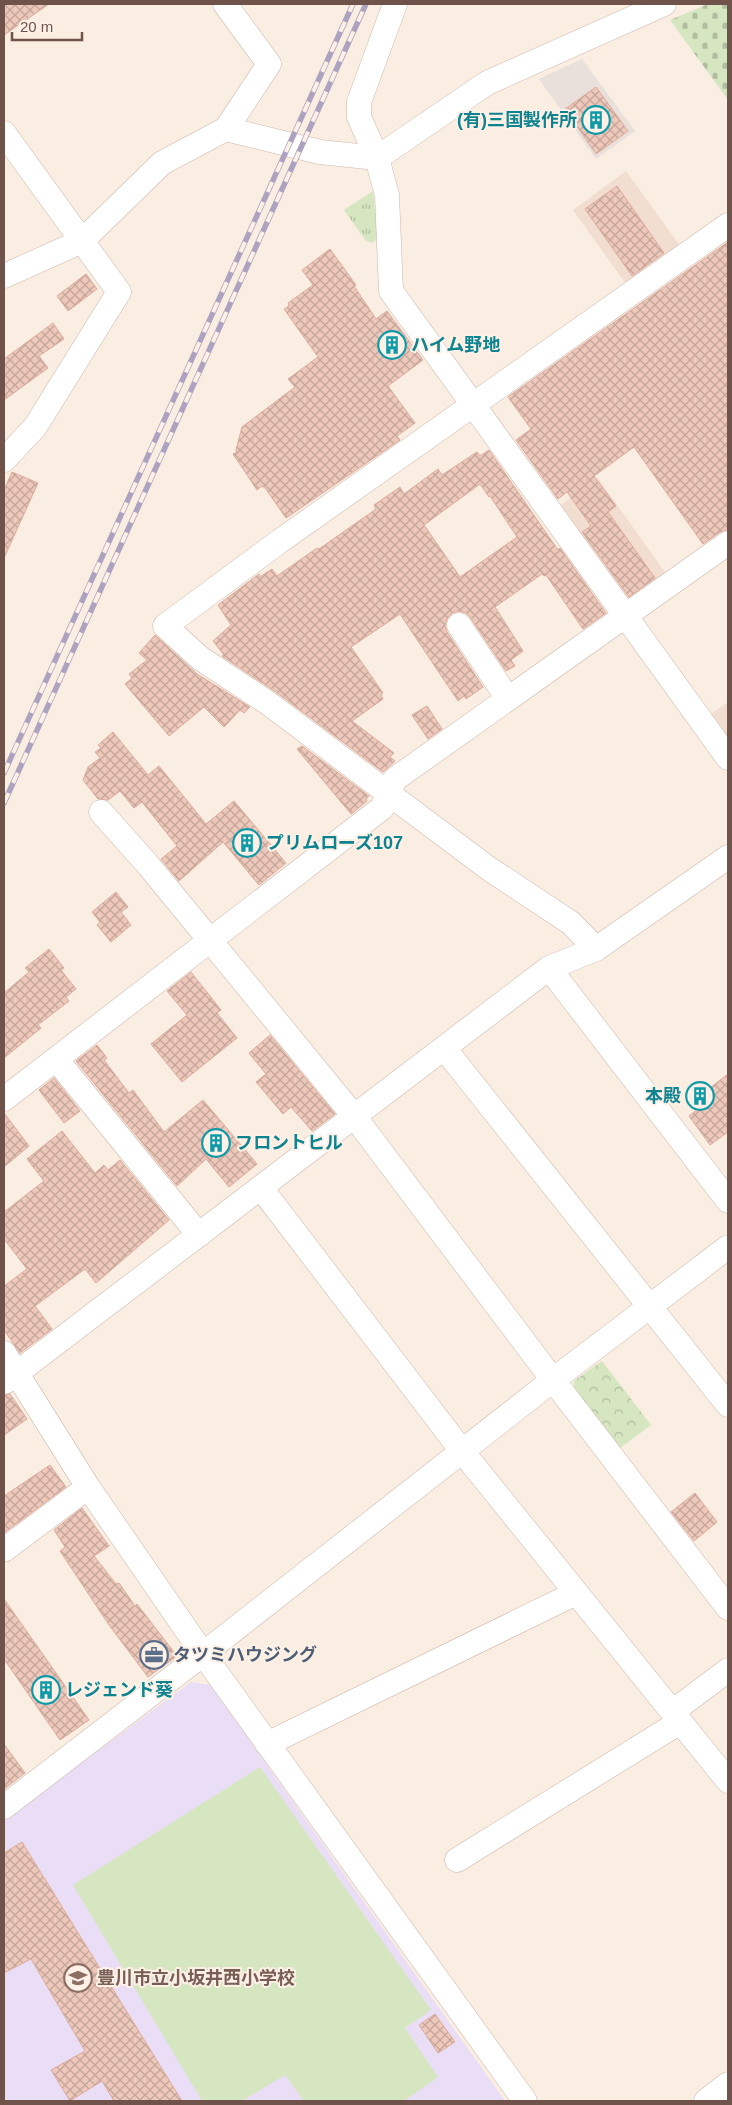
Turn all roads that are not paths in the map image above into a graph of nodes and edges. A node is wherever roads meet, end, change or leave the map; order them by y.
1 (226, 4) edge
2 (395, 4) edge
3 (664, 4) edge
4 (226, 129) junction
5 (4, 133) edge
6 (377, 158) junction
7 (728, 225) edge
8 (82, 242) junction
9 (4, 276) edge
10 (474, 405) junction
11 (4, 460) edge
12 (728, 542) edge
13 (626, 615) junction
14 (460, 625) dead end
15 (508, 699) junction
16 (728, 758) edge
17 (389, 793) junction
18 (100, 812) dead end
19 (728, 857) edge
20 (210, 940) junction
21 (596, 949) junction
22 (549, 968) junction
23 (444, 1048) junction
24 (56, 1059) junction
25 (4, 1099) edge
26 (354, 1116) junction
27 (262, 1188) junction
28 (728, 1201) edge
29 (199, 1235) junction
30 (728, 1247) edge
31 (650, 1307) junction
32 (4, 1353) edge
33 (10, 1378) edge
34 (553, 1380) junction
35 (728, 1405) edge
36 (462, 1451) junction
37 (88, 1487) junction
38 (4, 1550) edge
39 (576, 1593) junction
40 (728, 1608) edge
41 (203, 1654) junction
42 (728, 1670) edge
43 (676, 1717) junction
44 (267, 1744) junction
45 (728, 1781) edge
46 (4, 1807) edge
47 (457, 1860) dead end
48 (728, 2084) edge
49 (525, 2101) edge
50 (706, 2101) edge

1 - 4 street
2 - 6 street
3 - 6 street
4 - 6 street
4 - 8 street
5 - 8 street
6 - 10 street
7 - 10 street
8 - 9 street
8 - 11 street
10 - 13 street
10 - 17 street
12 - 13 street
13 - 15 street
13 - 16 street
14 - 15 street
15 - 17 street
17 - 20 street
17 - 21 street
18 - 20 street
19 - 21 street
20 - 24 street
20 - 26 street
21 - 22 street
22 - 23 street
22 - 28 street
23 - 26 street
23 - 31 street
24 - 25 street
24 - 29 street
26 - 27 street
26 - 34 street
27 - 29 street
27 - 36 street
29 - 33 street
30 - 31 street
31 - 34 street
31 - 35 street
32 - 33 street
33 - 37 street
34 - 36 street
34 - 40 street
36 - 39 street
36 - 41 street
37 - 38 street
37 - 41 street
39 - 43 street
39 - 44 street
41 - 44 street
41 - 46 street
42 - 43 street
43 - 45 street
43 - 47 street
44 - 49 street
48 - 50 street

